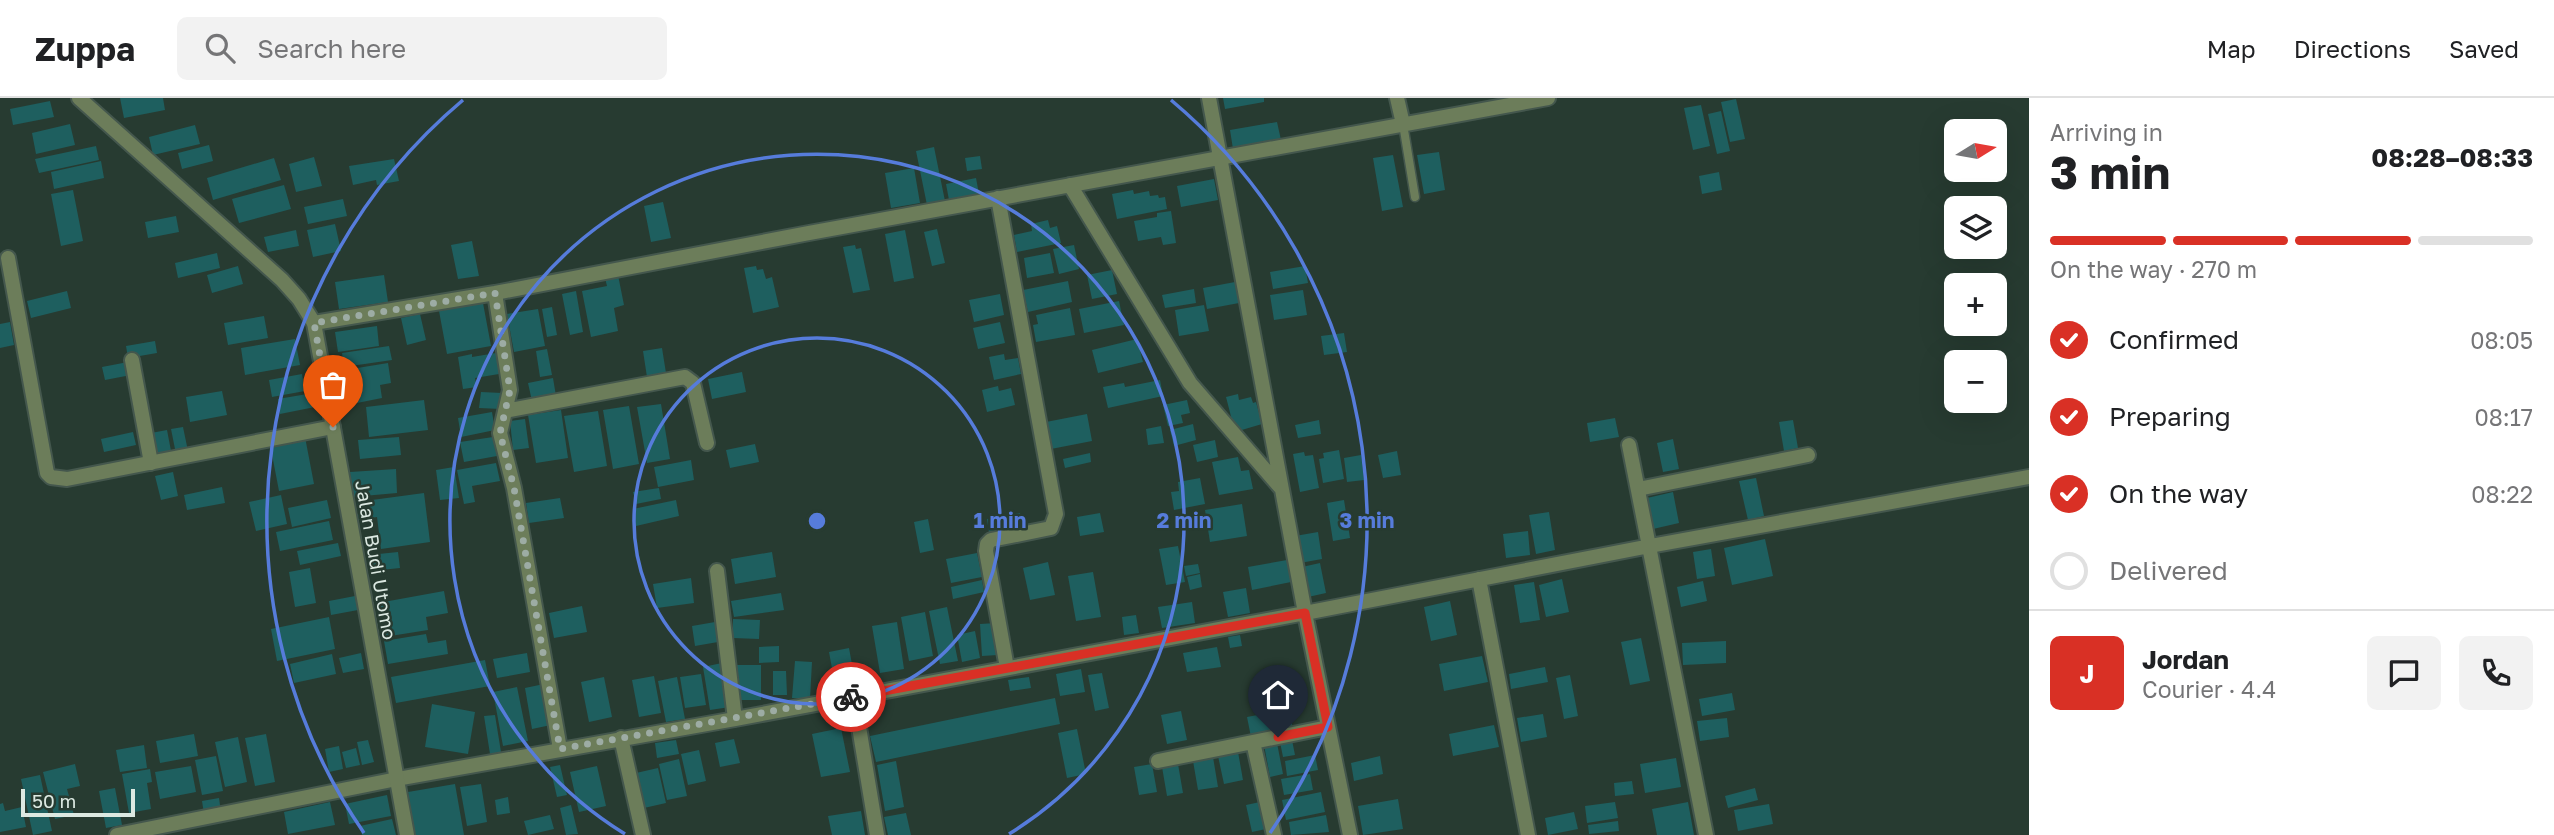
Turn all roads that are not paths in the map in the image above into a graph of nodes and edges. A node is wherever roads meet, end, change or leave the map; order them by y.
1 (79, 98) edge
2 (1209, 98) edge
3 (1397, 98) edge
4 (1548, 98) edge
5 (1403, 124) junction
6 (1219, 158) junction
7 (1070, 185) junction
8 (1415, 197) dead end
9 (999, 198) junction
10 (8, 258) dead end
11 (495, 293) junction
12 (314, 323) junction
13 (132, 360) dead end
14 (505, 411) junction
15 (333, 427) junction
16 (707, 443) dead end
17 (1629, 445) dead end
18 (1808, 455) dead end
19 (151, 463) junction
20 (2029, 477) edge
21 (1282, 489) junction
22 (1639, 489) junction
23 (1650, 545) junction
24 (717, 571) dead end
25 (1479, 579) junction
26 (1305, 613) junction
27 (1007, 668) junction
28 (853, 697) junction
29 (735, 719) junction
30 (1328, 727) junction
31 (621, 738) junction
32 (1253, 742) junction
33 (560, 749) junction
34 (1158, 761) dead end
35 (397, 779) junction
36 (117, 835) edge
37 (407, 835) edge
38 (643, 835) edge
39 (877, 835) edge
40 (1274, 835) edge
41 (1350, 835) edge
42 (1528, 835) edge
43 (1706, 835) edge

1 - 12 street, Jalan Budi Utomo
2 - 6 street
3 - 5 street
4 - 5 street
5 - 6 street
5 - 8 lane
6 - 7 street
6 - 21 street
7 - 9 street
7 - 21 street
9 - 11 street
9 - 27 street
10 - 19 street
11 - 12 street
11 - 14 street
12 - 15 street, Jalan Budi Utomo
13 - 19 street
14 - 16 street
14 - 33 street
15 - 19 street
15 - 35 street, Jalan Budi Utomo
17 - 22 street
18 - 22 street
20 - 23 street
21 - 26 street
22 - 23 street
23 - 25 street
23 - 43 street
24 - 29 street
25 - 26 street
25 - 42 street
26 - 27 street
26 - 30 street
27 - 28 street
28 - 29 street
28 - 39 street
29 - 31 street
30 - 32 street
30 - 41 street
31 - 33 street
31 - 38 street
32 - 34 street
32 - 40 street
33 - 35 street
35 - 36 street
35 - 37 street, Jalan Budi Utomo

